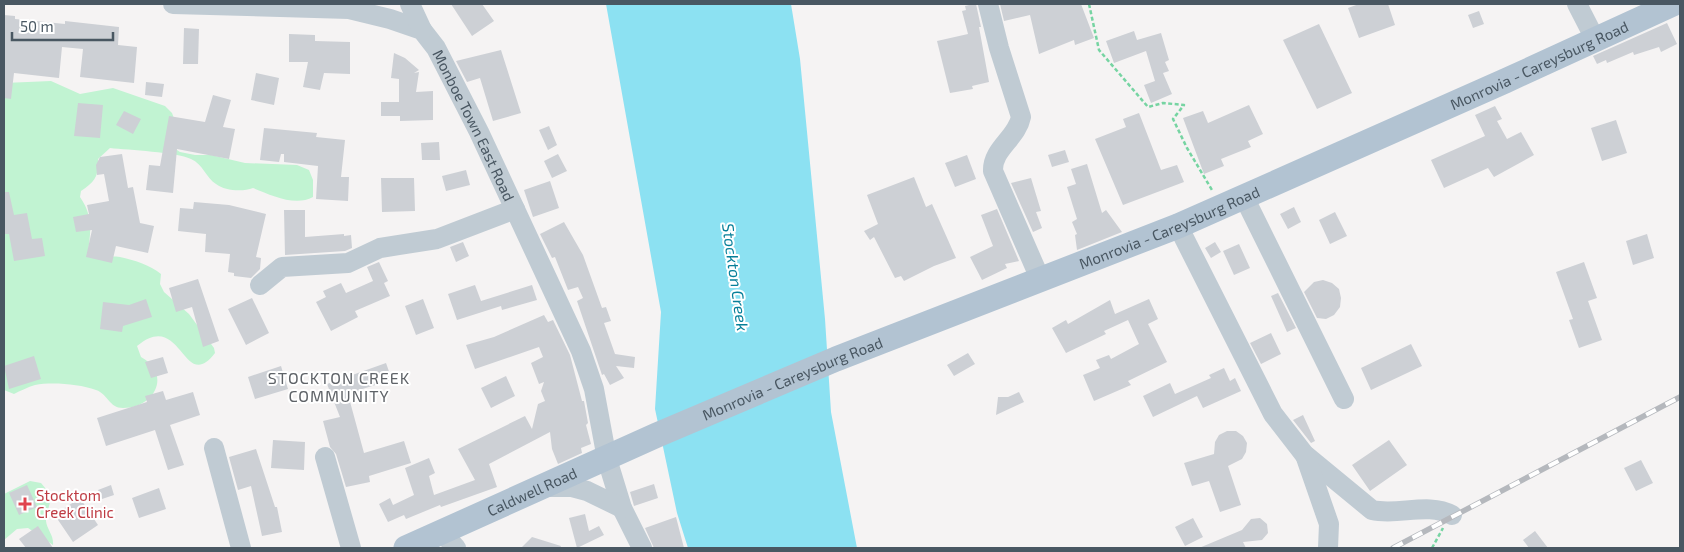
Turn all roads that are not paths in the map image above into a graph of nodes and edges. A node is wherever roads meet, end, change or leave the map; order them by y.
1 (172, 4) edge
2 (410, 4) edge
3 (988, 4) edge
4 (1577, 4) edge
5 (1673, 4) edge
6 (422, 30) junction
7 (1595, 39) junction
8 (1233, 202) junction
9 (515, 209) junction
10 (1178, 226) junction
11 (1041, 281) junction
12 (260, 286) dead end
13 (1344, 399) dead end
14 (657, 435) joint
15 (214, 448) dead end
16 (1304, 454) junction
17 (325, 457) dead end
18 (607, 459) junction
19 (542, 487) junction
20 (622, 508) junction
21 (1452, 515) road end
22 (450, 540) edge
23 (241, 548) edge
24 (351, 548) edge
25 (406, 548) edge
26 (642, 548) edge
27 (1328, 548) edge

1 - 6 street
2 - 6 street, Monboe Town East Road
3 - 11 street
4 - 7 street
5 - 7 main road, Monrovia - Careysburg Road
6 - 9 street, Monboe Town East Road
7 - 8 main road, Monrovia - Careysburg Road
8 - 10 main road, Monrovia - Careysburg Road
8 - 13 street
9 - 12 street
9 - 18 street, Monboe Town East Road
10 - 11 main road, Monrovia - Careysburg Road
10 - 16 street
11 - 14 main road, Monrovia - Careysburg Road
14 - 18 main road, Caldwell Road
15 - 23 street
16 - 21 street
16 - 27 street
17 - 24 street
18 - 19 main road, Caldwell Road
18 - 20 street, Monboe Town East Road
19 - 20 street
19 - 22 main road, Caldwell Road
20 - 26 street, Monboe Town East Road
22 - 25 main road, Caldwell Road

